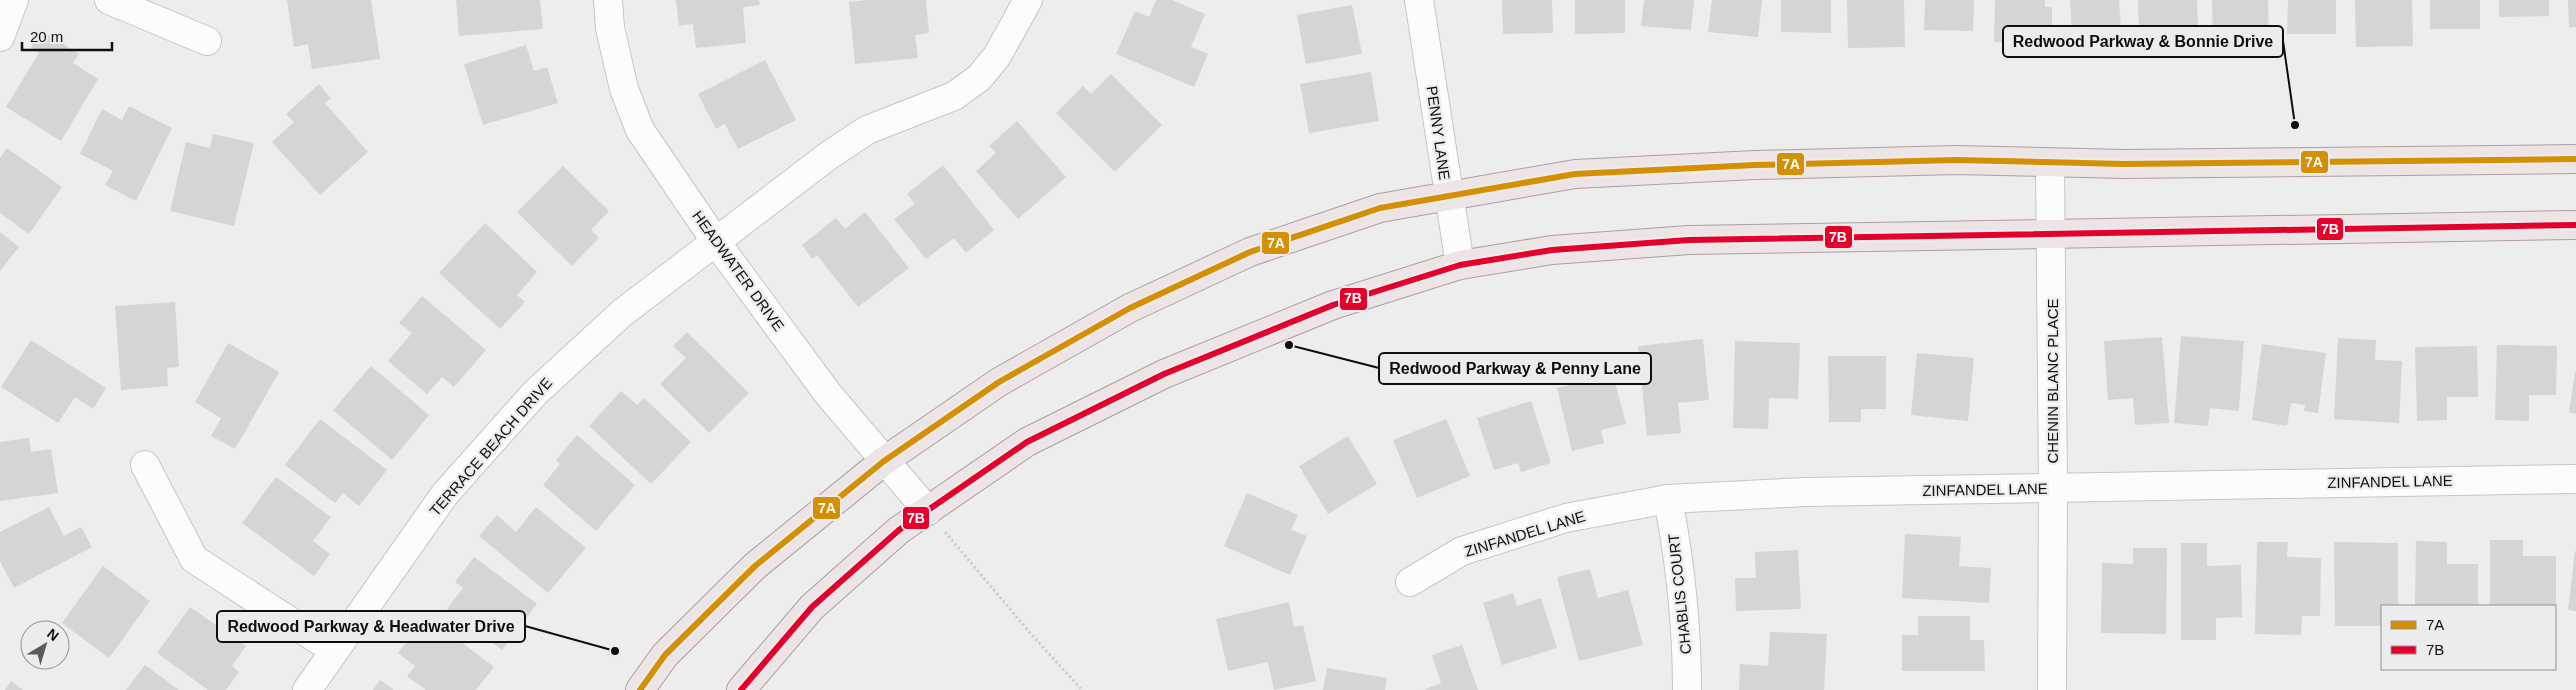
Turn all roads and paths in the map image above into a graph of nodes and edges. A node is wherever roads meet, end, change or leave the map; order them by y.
1 (14, 0) edge
2 (109, 0) edge
3 (608, 0) edge
4 (1028, 0) edge
5 (1419, 0) edge
6 (0, 37) edge
7 (207, 41) dead end
8 (2576, 159) edge
9 (2050, 163) junction
10 (1448, 195) junction
11 (2576, 225) edge
12 (2052, 233) junction
13 (716, 242) junction
14 (1460, 265) junction
15 (884, 461) junction
16 (145, 465) dead end
17 (2576, 479) edge
18 (2053, 489) junction
19 (1668, 499) junction
20 (928, 510) junction
21 (1410, 582) dead end
22 (334, 650) junction
23 (307, 690) edge
24 (640, 690) edge
25 (741, 690) edge
26 (1082, 690) edge
27 (1687, 690) edge
28 (2052, 690) edge

1 - 6 street
2 - 7 street
3 - 13 street, HEADWATER DRIVE
4 - 13 street, TERRACE BEACH DRIVE
5 - 10 street, PENNY LANE
8 - 9 main road
9 - 10 main road
9 - 12 street, CHENIN BLANC PLACE
10 - 14 street, PENNY LANE
10 - 15 main road
11 - 12 main road
12 - 14 main road
12 - 18 street, CHENIN BLANC PLACE
13 - 15 street, HEADWATER DRIVE
13 - 22 street, TERRACE BEACH DRIVE
14 - 20 main road
15 - 20 street, HEADWATER DRIVE
15 - 24 main road
16 - 22 street
17 - 18 street, ZINFANDEL LANE
18 - 19 street, ZINFANDEL LANE
18 - 28 street, CHENIN BLANC PLACE
19 - 21 street, ZINFANDEL LANE
19 - 27 street, CHABLIS COURT
20 - 25 main road
20 - 26 path
22 - 23 street, TERRACE BEACH DRIVE

